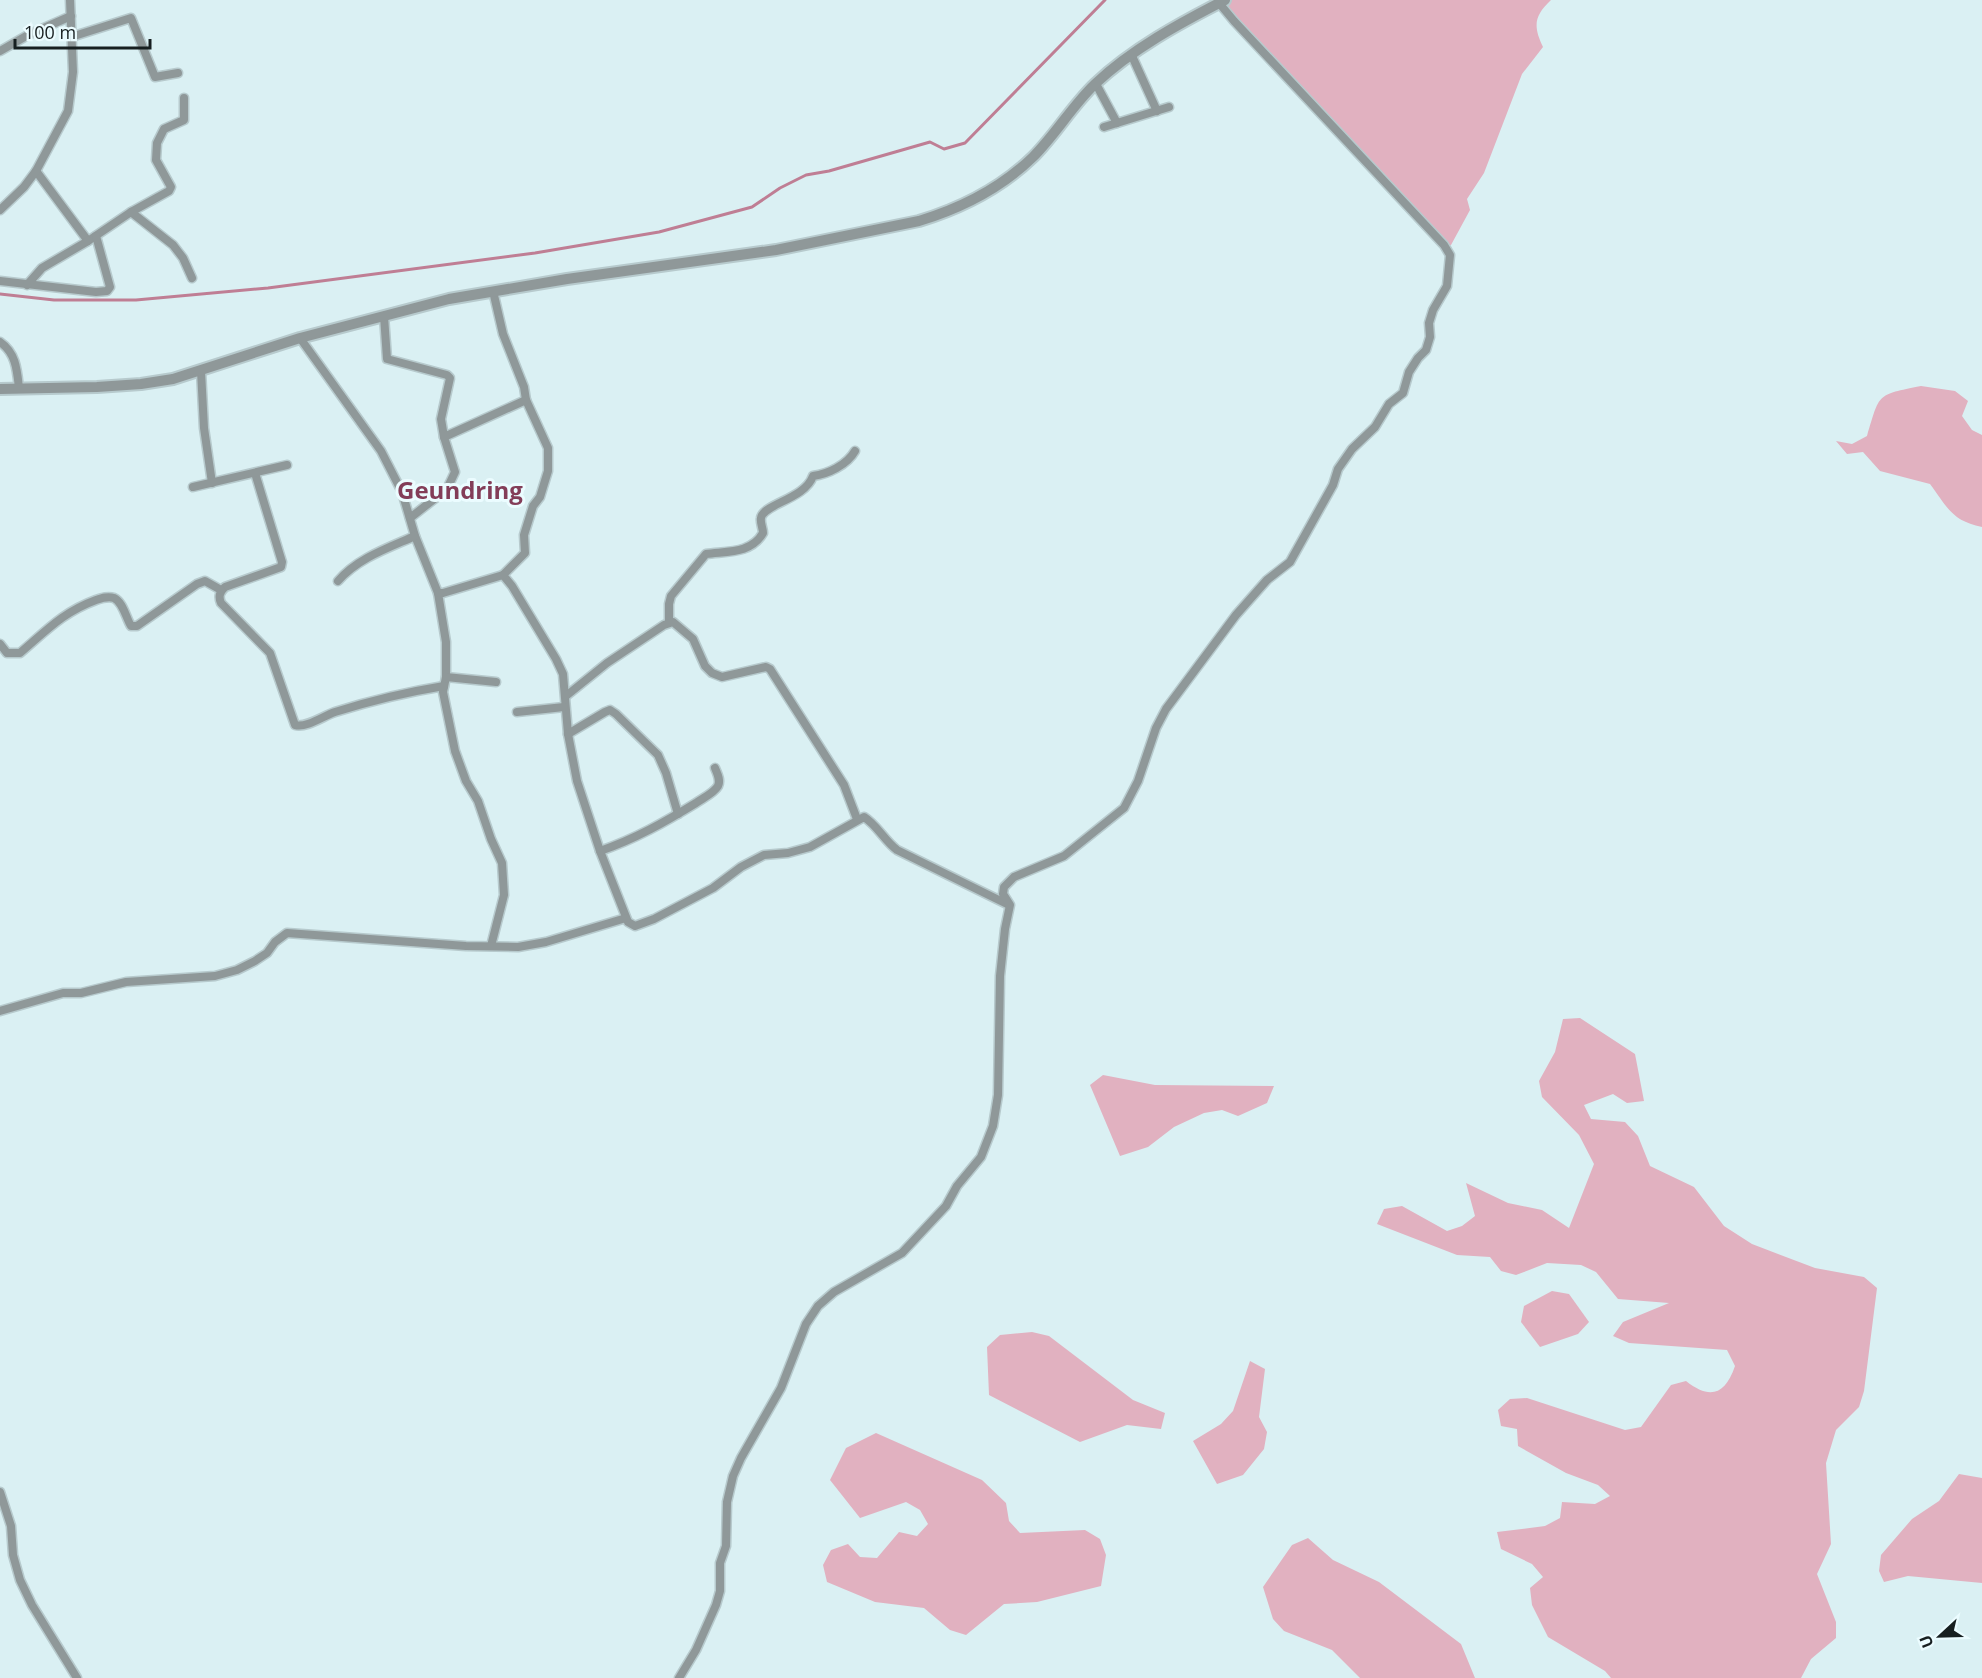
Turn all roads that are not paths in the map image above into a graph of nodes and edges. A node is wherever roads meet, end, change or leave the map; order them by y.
1 (70, 0) edge
2 (1222, 2) edge
3 (71, 16) junction
4 (71, 37) junction
5 (0, 51) edge
6 (1132, 56) junction
7 (178, 73) dead end
8 (1096, 84) junction
9 (184, 98) dead end
10 (1169, 106) dead end
11 (1157, 111) junction
12 (1117, 123) junction
13 (1104, 127) dead end
14 (36, 171) junction
15 (0, 210) edge
16 (131, 212) junction
17 (96, 236) junction
18 (86, 238) junction
19 (192, 278) dead end
20 (0, 281) edge
21 (23, 284) junction
22 (493, 291) junction
23 (384, 316) junction
24 (300, 338) junction
25 (0, 342) edge
26 (201, 371) junction
27 (19, 388) junction
28 (0, 389) edge
29 (526, 400) junction
30 (444, 437) junction
31 (855, 451) dead end
32 (287, 465) dead end
33 (255, 473) junction
34 (212, 483) junction
35 (193, 487) dead end
36 (410, 518) junction
37 (415, 536) junction
38 (503, 575) junction
39 (339, 581) dead end
40 (221, 590) junction
41 (438, 593) junction
42 (669, 622) junction
43 (0, 644) edge
44 (446, 677) junction
45 (496, 682) dead end
46 (444, 686) junction
47 (566, 696) junction
48 (564, 707) junction
49 (516, 712) dead end
50 (567, 734) junction
51 (715, 768) dead end
52 (678, 814) junction
53 (857, 819) junction
54 (600, 851) junction
55 (1010, 905) junction
56 (626, 918) junction
57 (491, 946) junction
58 (0, 1011) edge
59 (0, 1492) edge
60 (77, 1678) edge
61 (679, 1678) edge

1 - 3 street
2 - 6 street
2 - 55 street
3 - 4 street
3 - 5 street
4 - 7 street
4 - 14 street
6 - 8 street
6 - 11 street
8 - 12 street
8 - 22 street
9 - 16 street
10 - 11 street
11 - 12 street
12 - 13 street
14 - 15 street
14 - 18 street
16 - 17 street
16 - 19 street
17 - 18 street
17 - 21 street
18 - 21 street
20 - 21 street
22 - 23 street
22 - 29 street
23 - 24 street
23 - 30 street
24 - 26 street
24 - 36 street
25 - 27 street
26 - 27 street
26 - 34 street
27 - 28 street
29 - 30 street
29 - 38 street
30 - 36 street
31 - 42 street
32 - 33 street
33 - 34 street
33 - 40 street
34 - 35 street
36 - 37 street
37 - 39 street
37 - 41 street
38 - 41 street
38 - 47 street
40 - 43 street
40 - 46 street
41 - 44 street
42 - 47 street
42 - 53 street
44 - 45 street
44 - 46 street
46 - 57 street
47 - 48 street
48 - 49 street
48 - 50 street
50 - 52 street
50 - 54 street
51 - 52 street
52 - 54 street
53 - 55 street
53 - 56 street
54 - 56 street
55 - 61 street
56 - 57 street
57 - 58 street
59 - 60 street

